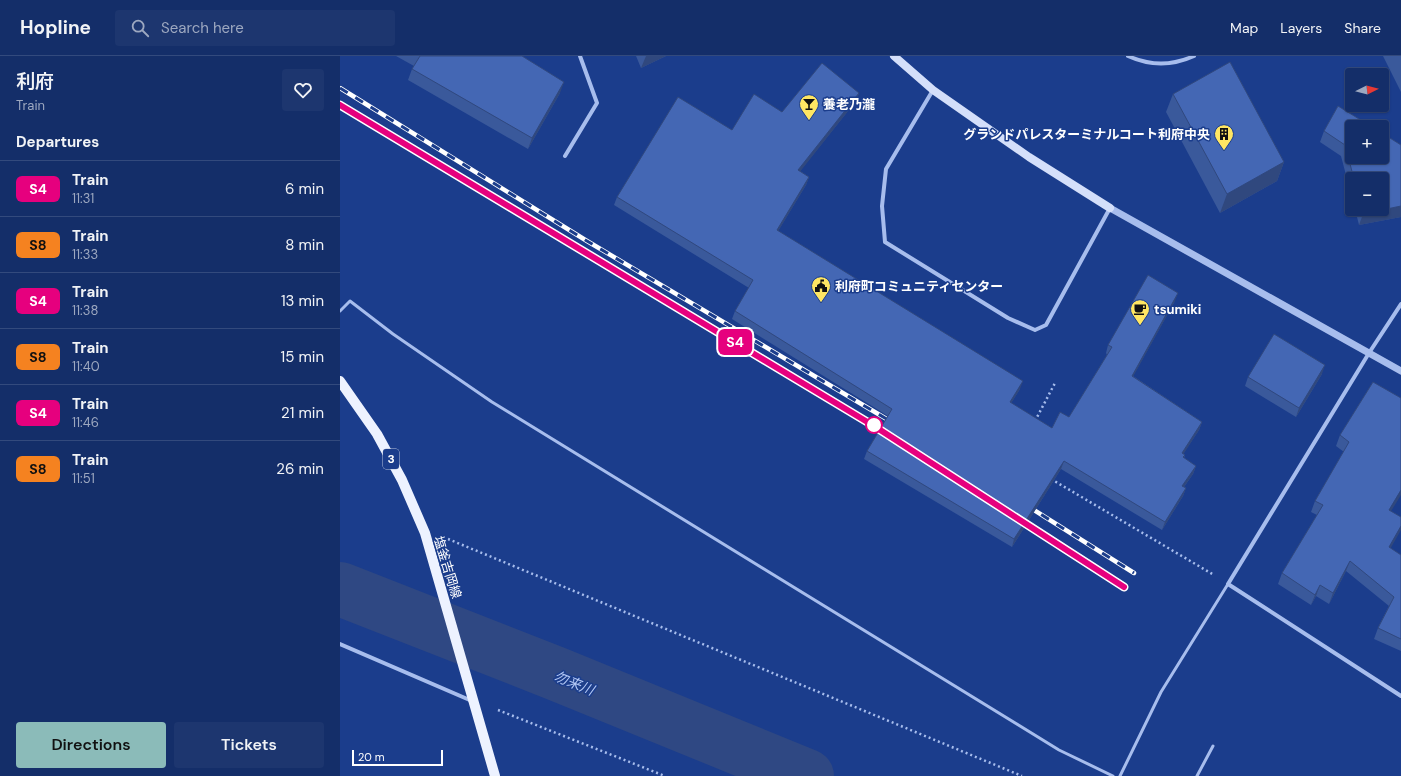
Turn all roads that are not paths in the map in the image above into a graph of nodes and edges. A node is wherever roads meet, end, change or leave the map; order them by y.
1 (580, 56) edge
2 (894, 56) edge
3 (1128, 56) edge
4 (1194, 56) edge
5 (933, 90) junction
6 (565, 156) dead end
7 (1110, 208) junction
8 (1401, 304) edge
9 (340, 311) edge
10 (1368, 352) junction
11 (1401, 372) edge
12 (340, 381) edge
13 (1228, 584) junction
14 (340, 644) edge
15 (1401, 696) edge
16 (474, 702) junction
17 (1213, 746) dead end
18 (495, 776) edge
19 (1113, 776) edge
20 (1120, 776) edge
21 (1197, 776) edge

1 - 6 street
2 - 5 main road
3 - 4 street
5 - 7 main road
5 - 7 street
7 - 10 street
8 - 10 street
9 - 19 lane
10 - 11 street
10 - 13 street
12 - 16 main road, 塩釜吉岡線 / 3
13 - 15 street
13 - 20 lane
14 - 16 street
16 - 18 main road, 塩釜吉岡線 / 3
17 - 21 lane

